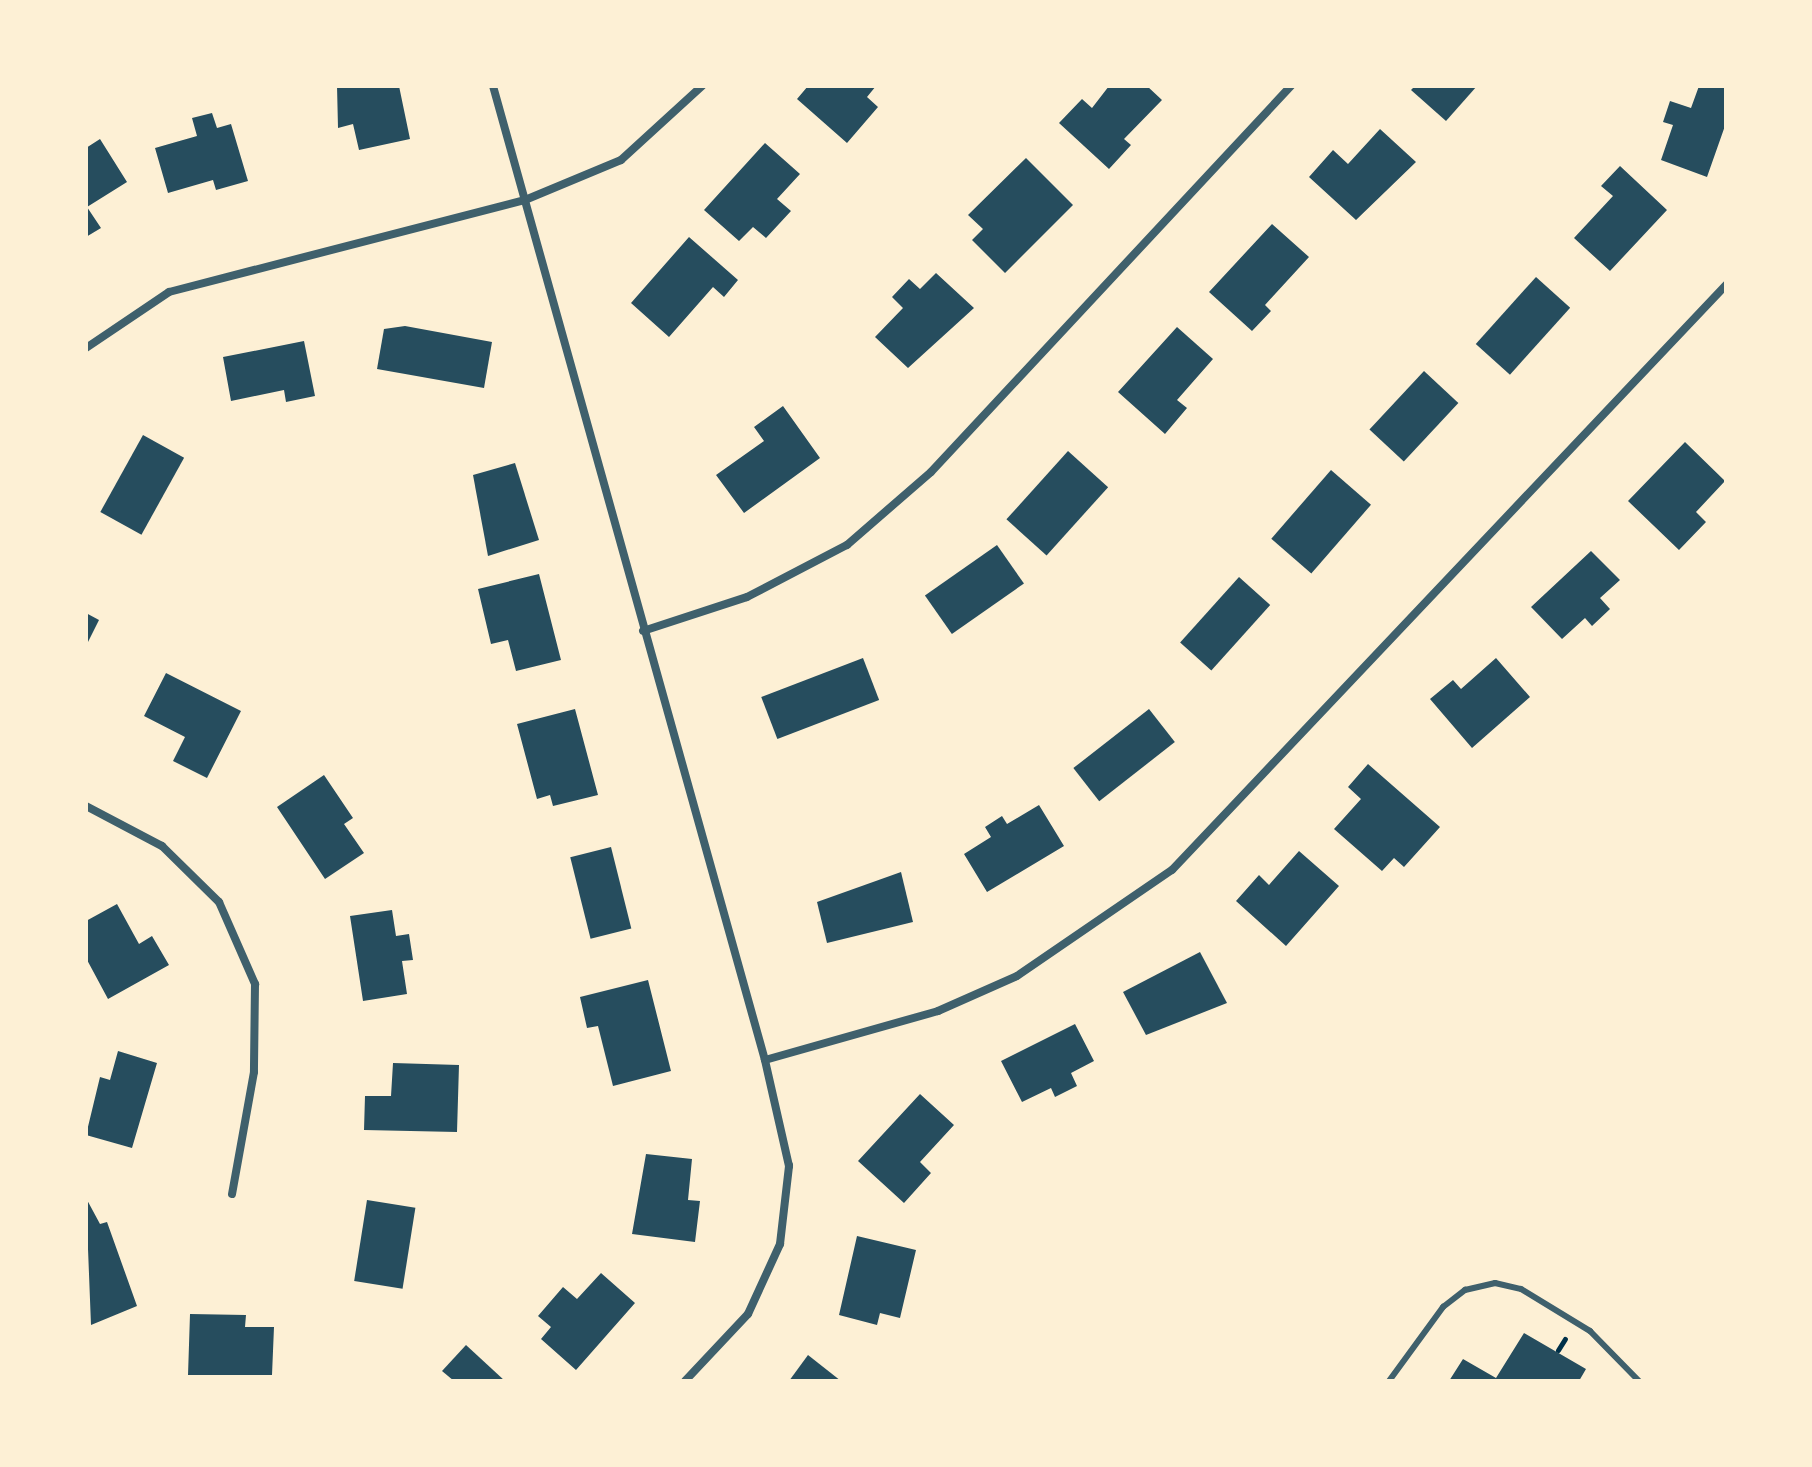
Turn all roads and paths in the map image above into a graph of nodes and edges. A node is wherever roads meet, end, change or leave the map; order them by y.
1 (493, 86) edge
2 (702, 86) edge
3 (1291, 86) edge
4 (525, 200) junction
5 (1726, 285) edge
6 (86, 348) edge
7 (643, 631) junction
8 (86, 806) edge
9 (765, 1060) junction
10 (232, 1194) dead end
11 (1565, 1339) dead end
12 (1558, 1350) dead end
13 (685, 1381) edge
14 (1389, 1381) edge
15 (1639, 1381) edge

1 - 4 street
2 - 4 street
3 - 7 street
4 - 6 street
4 - 7 street
5 - 9 street
7 - 9 street
8 - 10 street
9 - 13 street
11 - 12 path
14 - 15 lane

